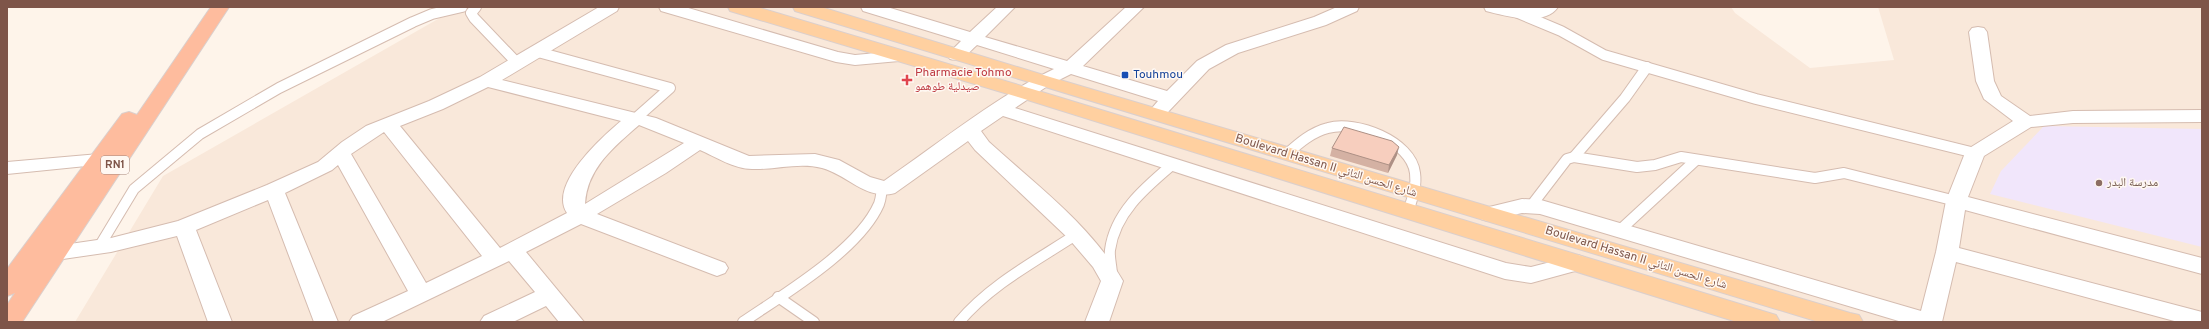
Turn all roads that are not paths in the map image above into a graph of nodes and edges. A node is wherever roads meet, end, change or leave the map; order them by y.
1 (218, 7) edge
2 (462, 7) edge
3 (476, 7) edge
4 (611, 7) edge
5 (667, 7) edge
6 (737, 7) edge
7 (802, 7) edge
8 (869, 7) edge
9 (1007, 7) edge
10 (1136, 7) edge
11 (1351, 7) edge
12 (1492, 7) edge
13 (1550, 7) edge
14 (910, 12) edge
15 (1516, 12) junction
16 (1978, 32) dead end
17 (974, 38) junction
18 (538, 52) junction
19 (956, 55) junction
20 (899, 56) junction
21 (518, 64) junction
22 (1072, 67) junction
23 (1647, 67) junction
24 (486, 81) junction
25 (1034, 87) junction
26 (1162, 106) junction
27 (1000, 109) junction
28 (2202, 116) edge
29 (635, 119) junction
30 (2026, 122) junction
31 (387, 123) junction
32 (971, 131) junction
33 (699, 142) junction
34 (341, 153) junction
35 (1287, 154) junction
36 (1975, 154) junction
37 (1574, 156) junction
38 (99, 160) junction
39 (1696, 160) junction
40 (1173, 164) junction
41 (7, 168) edge
42 (882, 188) junction
43 (274, 190) junction
44 (1956, 201) junction
45 (1412, 202) junction
46 (1531, 206) junction
47 (1488, 214) junction
48 (581, 216) junction
49 (184, 227) junction
50 (1619, 231) junction
51 (1077, 234) junction
52 (99, 247) junction
53 (1947, 252) junction
54 (56, 253) junction
55 (504, 254) junction
56 (1578, 263) junction
57 (2202, 266) edge
58 (717, 268) dead end
59 (1112, 281) junction
60 (7, 287) edge
61 (421, 294) junction
62 (549, 295) junction
63 (778, 297) junction
64 (2202, 320) edge
65 (9, 322) edge
66 (220, 322) edge
67 (326, 322) edge
68 (361, 322) edge
69 (492, 322) edge
70 (572, 322) edge
71 (743, 322) edge
72 (814, 322) edge
73 (959, 322) edge
74 (1097, 322) edge
75 (1767, 322) edge
76 (1850, 322) edge
77 (1930, 322) edge

1 - 38 highway, RN1
1 - 54 highway, RN1
2 - 52 lane
3 - 21 lane
4 - 18 street
5 - 20 street
6 - 20 main road, Boulevard Hassan II شارع الحسن الثاني
7 - 19 main road, Boulevard Hassan II شارع الحسن الثاني
8 - 14 street
9 - 17 street
10 - 22 street
11 - 26 street
12 - 15 street
13 - 15 street
14 - 17 street
15 - 23 lane
16 - 30 street
17 - 19 street
17 - 22 street
18 - 21 street
18 - 29 lane
19 - 25 main road, Boulevard Hassan II شارع الحسن الثاني
20 - 25 main road, Boulevard Hassan II شارع الحسن الثاني
21 - 24 street
22 - 25 street
22 - 26 street
23 - 36 lane
23 - 37 lane
24 - 29 street
24 - 31 street
25 - 26 main road, Boulevard Hassan II شارع الحسن الثاني
25 - 27 street
25 - 45 main road, Boulevard Hassan II شارع الحسن الثاني
26 - 35 main road, Boulevard Hassan II شارع الحسن الثاني
27 - 32 street
27 - 40 street
28 - 30 street
29 - 33 street
29 - 48 street
30 - 36 street
31 - 34 street
31 - 55 street
32 - 42 street
32 - 51 street
33 - 42 street
33 - 48 street
34 - 43 street
34 - 61 street
35 - 45 main road, Boulevard Hassan II شارع الحسن الثاني
35 - 45 lane
36 - 44 street
37 - 39 lane
37 - 46 lane
38 - 41 street
38 - 60 highway, RN1
39 - 44 lane
39 - 50 lane
40 - 56 street
40 - 59 lane
42 - 63 lane
43 - 49 street
43 - 67 street
44 - 53 street
44 - 57 street
45 - 47 main road, Boulevard Hassan II شارع الحسن الثاني
45 - 56 main road, Boulevard Hassan II شارع الحسن الثاني
46 - 47 street
46 - 50 street
47 - 76 main road, Boulevard Hassan II شارع الحسن الثاني
48 - 55 street
48 - 58 street
49 - 52 street
49 - 66 street
50 - 77 street
51 - 59 street
51 - 73 lane
52 - 54 street
53 - 64 street
53 - 77 street
54 - 65 highway, RN1
55 - 61 street
55 - 62 street
56 - 75 main road, Boulevard Hassan II شارع الحسن الثاني
59 - 74 street
61 - 68 street
62 - 69 street
62 - 70 street
63 - 71 lane
63 - 72 lane

